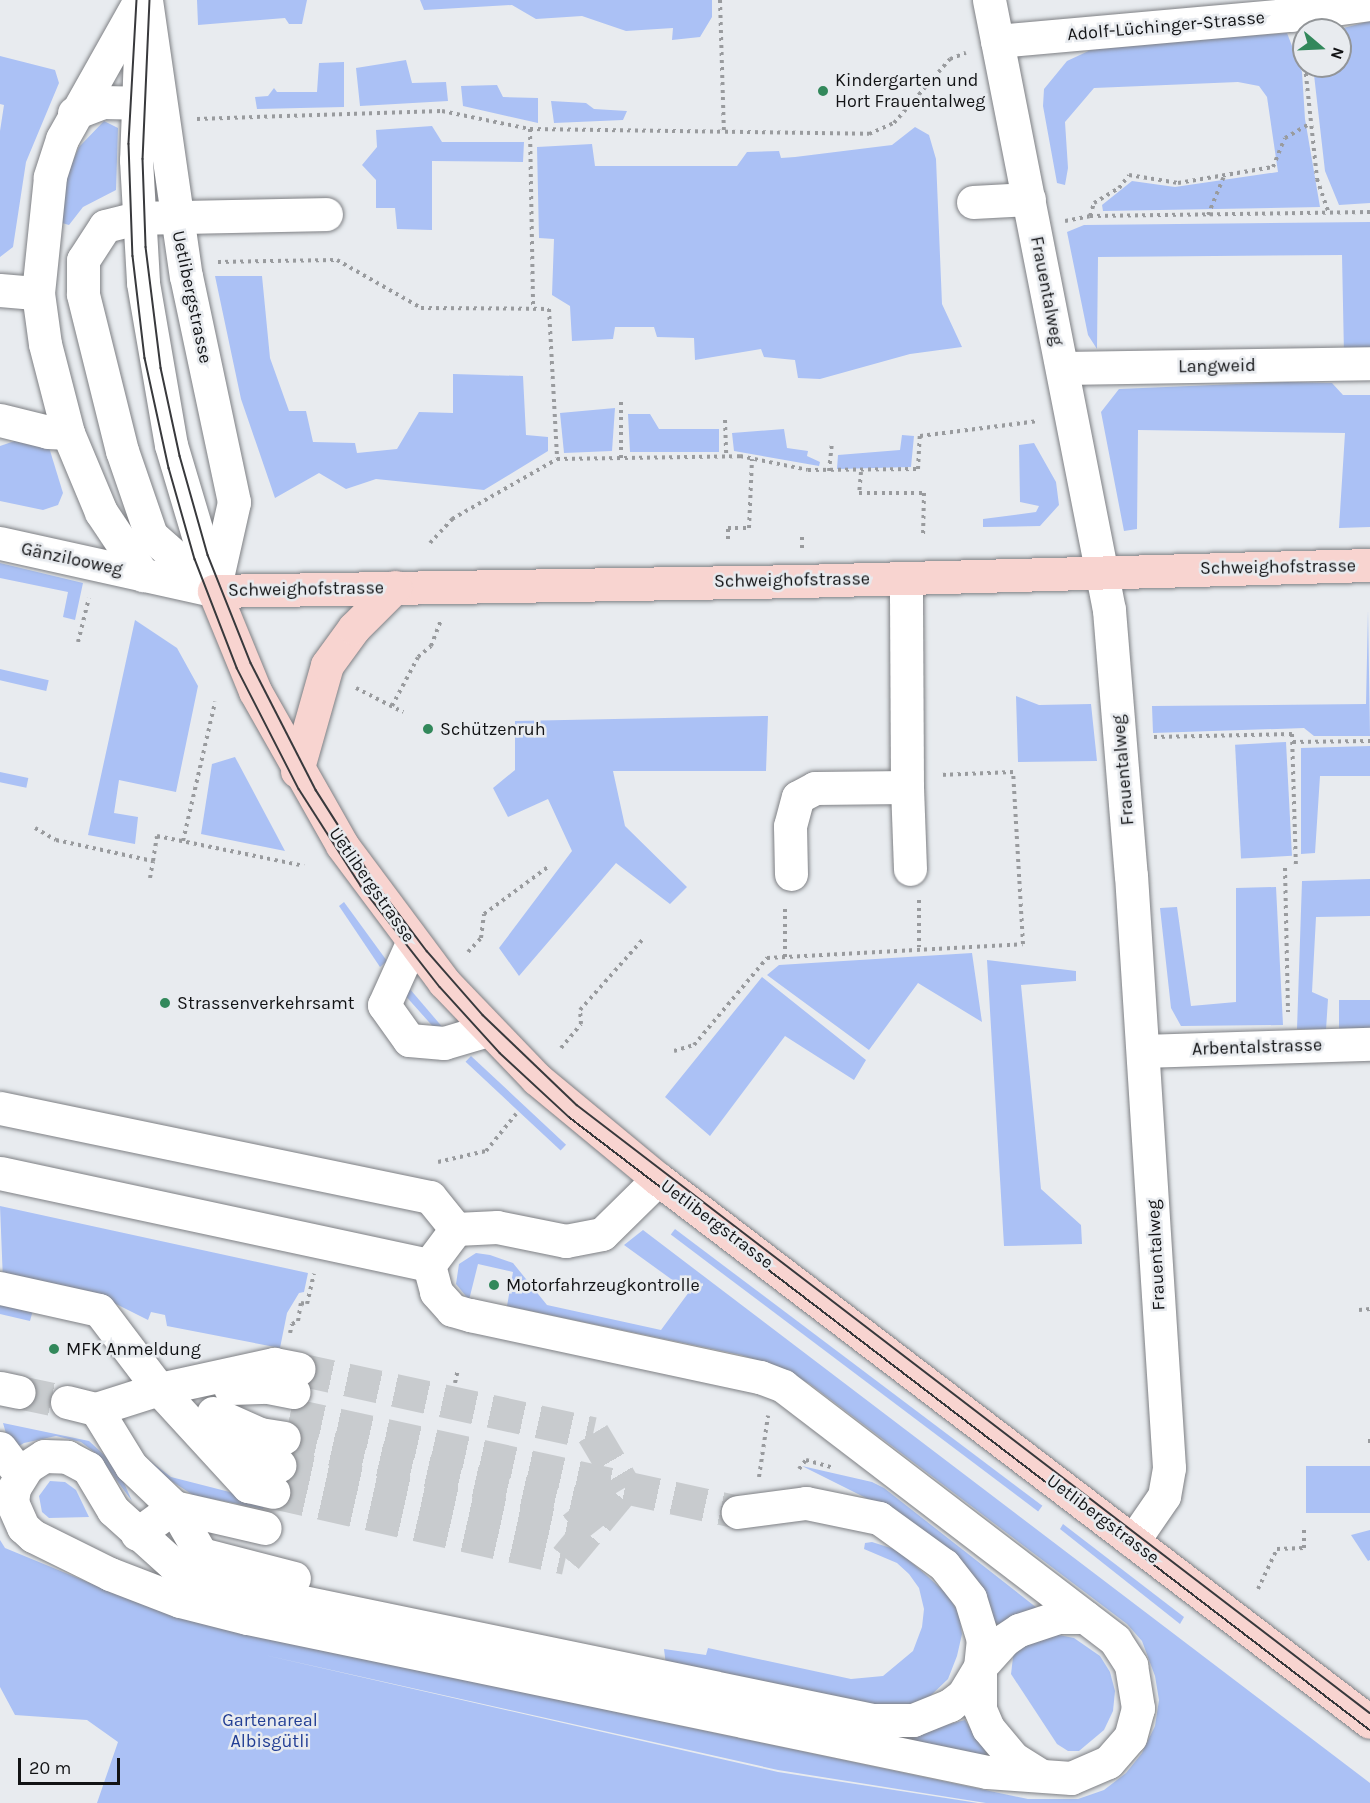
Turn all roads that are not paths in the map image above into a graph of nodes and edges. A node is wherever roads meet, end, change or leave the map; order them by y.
1 (143, 0) edge
2 (989, 0) edge
3 (1370, 4) edge
4 (997, 41) junction
5 (163, 111) junction
6 (74, 113) junction
7 (1029, 199) junction
8 (973, 202) dead end
9 (326, 214) dead end
10 (176, 217) junction
11 (138, 218) junction
12 (0, 290) edge
13 (38, 293) junction
14 (1370, 363) edge
15 (1063, 368) junction
16 (0, 420) edge
17 (68, 433) junction
18 (0, 543) edge
19 (1370, 565) edge
20 (1103, 573) junction
21 (143, 575) junction
22 (906, 578) junction
23 (395, 587) junction
24 (214, 591) junction
25 (297, 771) junction
26 (907, 782) junction
27 (910, 869) road end
28 (791, 874) road end
29 (412, 943) junction
30 (488, 1030) junction
31 (1370, 1044) edge
32 (1143, 1051) junction
33 (0, 1108) edge
34 (0, 1173) edge
35 (658, 1179) junction
36 (456, 1229) junction
37 (429, 1265) junction
38 (0, 1288) edge
39 (159, 1389) junction
40 (285, 1419) junction
41 (0, 1448) edge
42 (20, 1475) junction
43 (174, 1508) junction
44 (747, 1511) tunnel mouth
45 (265, 1528) tunnel mouth
46 (136, 1534) junction
47 (1133, 1541) junction
48 (1085, 1617) junction
49 (980, 1667) junction
50 (646, 1673) junction
51 (1370, 1722) edge
52 (1044, 1777) junction

1 - 5 street, Uetlibergstrasse
1 - 6 street, Uetlibergstrasse
2 - 4 street, Frauentalweg
3 - 4 street, Adolf-Lüchinger-Strasse
4 - 7 street, Frauentalweg
5 - 6 street
5 - 10 street, Uetlibergstrasse
5 - 11 street, Uetlibergstrasse
6 - 13 street, Uetlibergstrasse
7 - 8 street
7 - 15 street, Frauentalweg
9 - 10 street
10 - 11 street
10 - 24 street, Uetlibergstrasse
11 - 24 street, Uetlibergstrasse
11 - 24 street
12 - 13 street
13 - 17 street, Uetlibergstrasse
14 - 15 street, Langweid
15 - 20 street, Frauentalweg
16 - 17 street
17 - 21 street, Uetlibergstrasse
18 - 21 street, Gänzilooweg
19 - 20 main road, Schweighofstrasse
20 - 22 main road, Schweighofstrasse
20 - 32 street, Frauentalweg
21 - 24 street
22 - 23 main road, Schweighofstrasse
22 - 26 street
23 - 24 main road, Schweighofstrasse
23 - 25 main road
24 - 25 main road, Uetlibergstrasse
25 - 29 main road, Uetlibergstrasse
26 - 27 street
26 - 28 street
29 - 30 main road, Uetlibergstrasse
29 - 30 street
30 - 35 main road, Uetlibergstrasse
31 - 32 street, Arbentalstrasse
32 - 47 street, Frauentalweg
33 - 36 street
34 - 37 street
35 - 36 street
35 - 47 main road, Uetlibergstrasse
36 - 37 street
37 - 48 street
38 - 39 street
39 - 40 street
39 - 40 street
39 - 40 street
39 - 43 street
41 - 42 street
42 - 46 street
42 - 52 street
43 - 45 street
43 - 46 street
43 - 50 street
44 - 49 street
46 - 50 street
47 - 51 main road, Uetlibergstrasse
48 - 49 street
48 - 52 street
49 - 50 street
49 - 52 street

